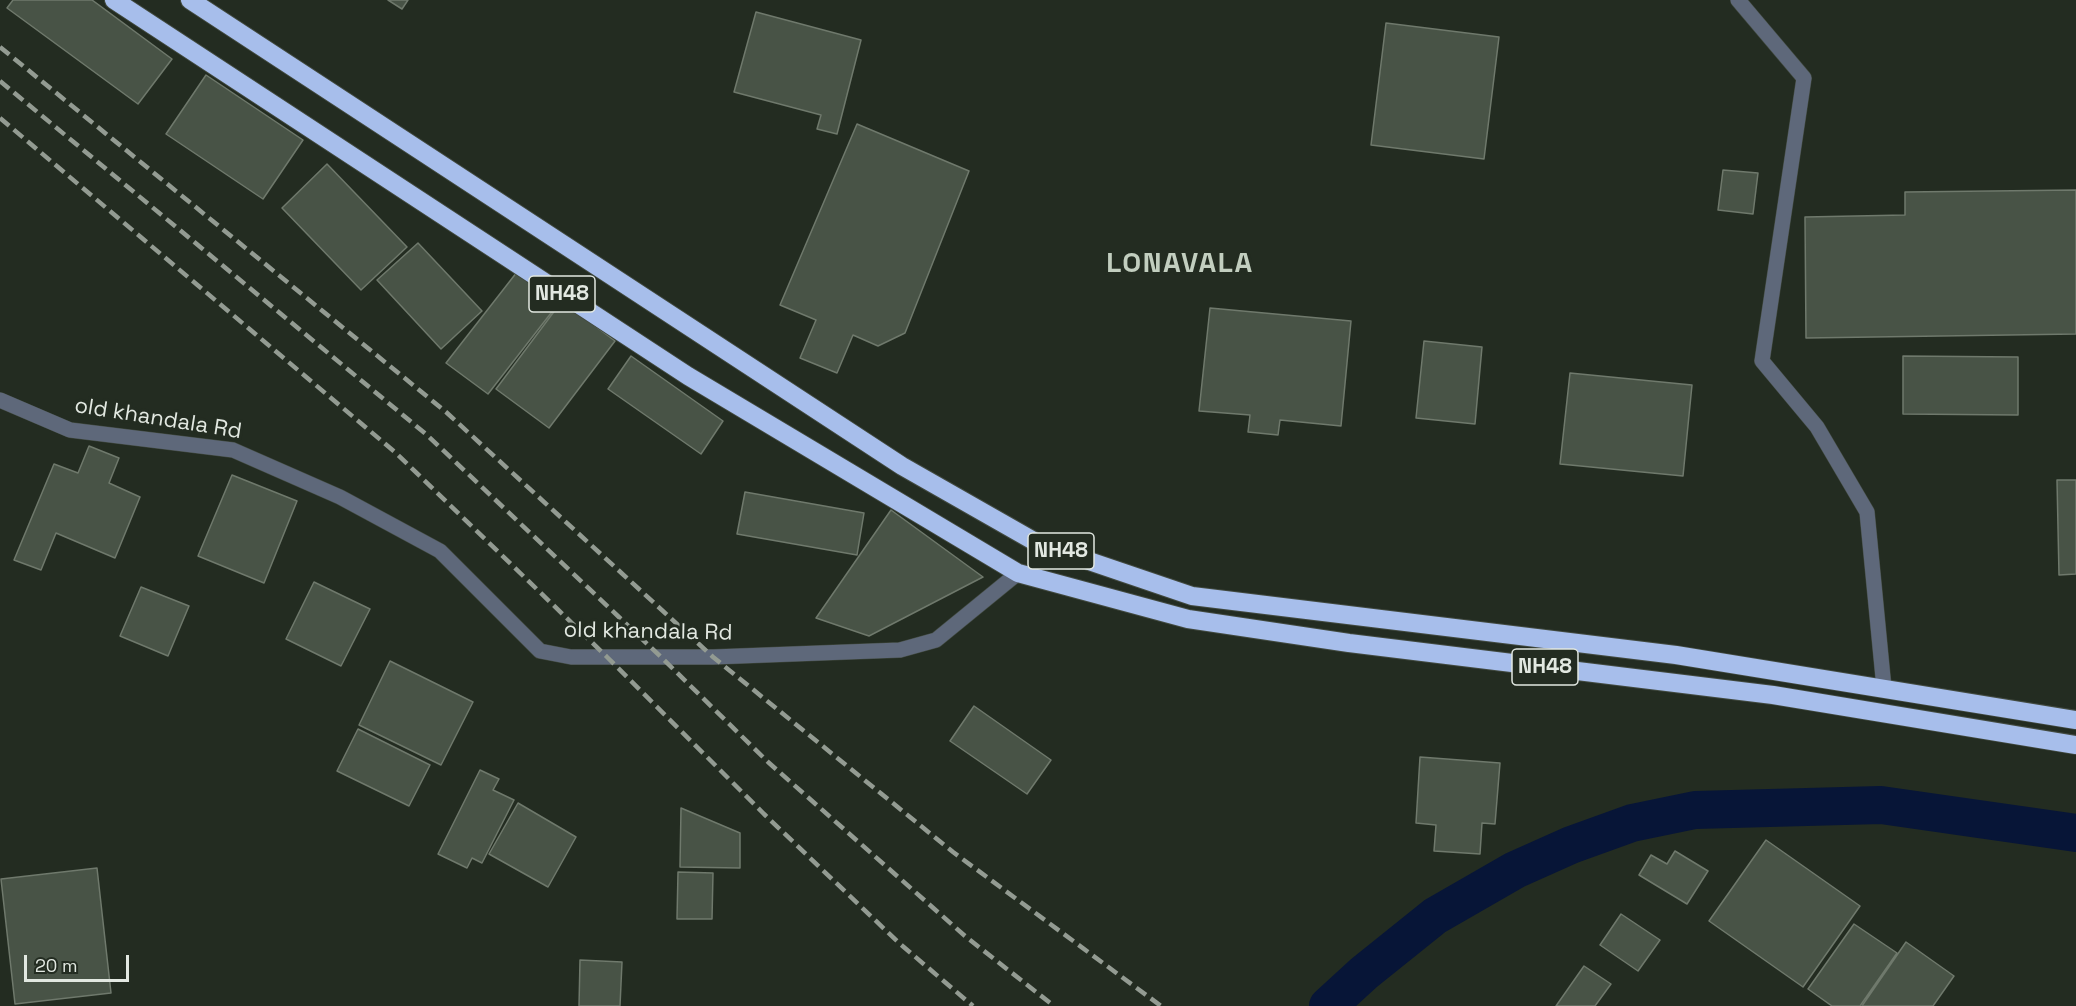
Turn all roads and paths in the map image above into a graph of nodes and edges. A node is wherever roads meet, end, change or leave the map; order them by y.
1 (114, 0) edge
2 (190, 0) edge
3 (1738, 0) edge
4 (0, 400) edge
5 (1018, 573) junction
6 (1884, 688) junction
7 (2076, 720) edge
8 (2076, 745) edge

1 - 5 highway, NH48
2 - 6 highway, NH48
3 - 6 street
4 - 5 street, old khandala Rd
5 - 8 highway, NH48
6 - 7 highway, NH48

